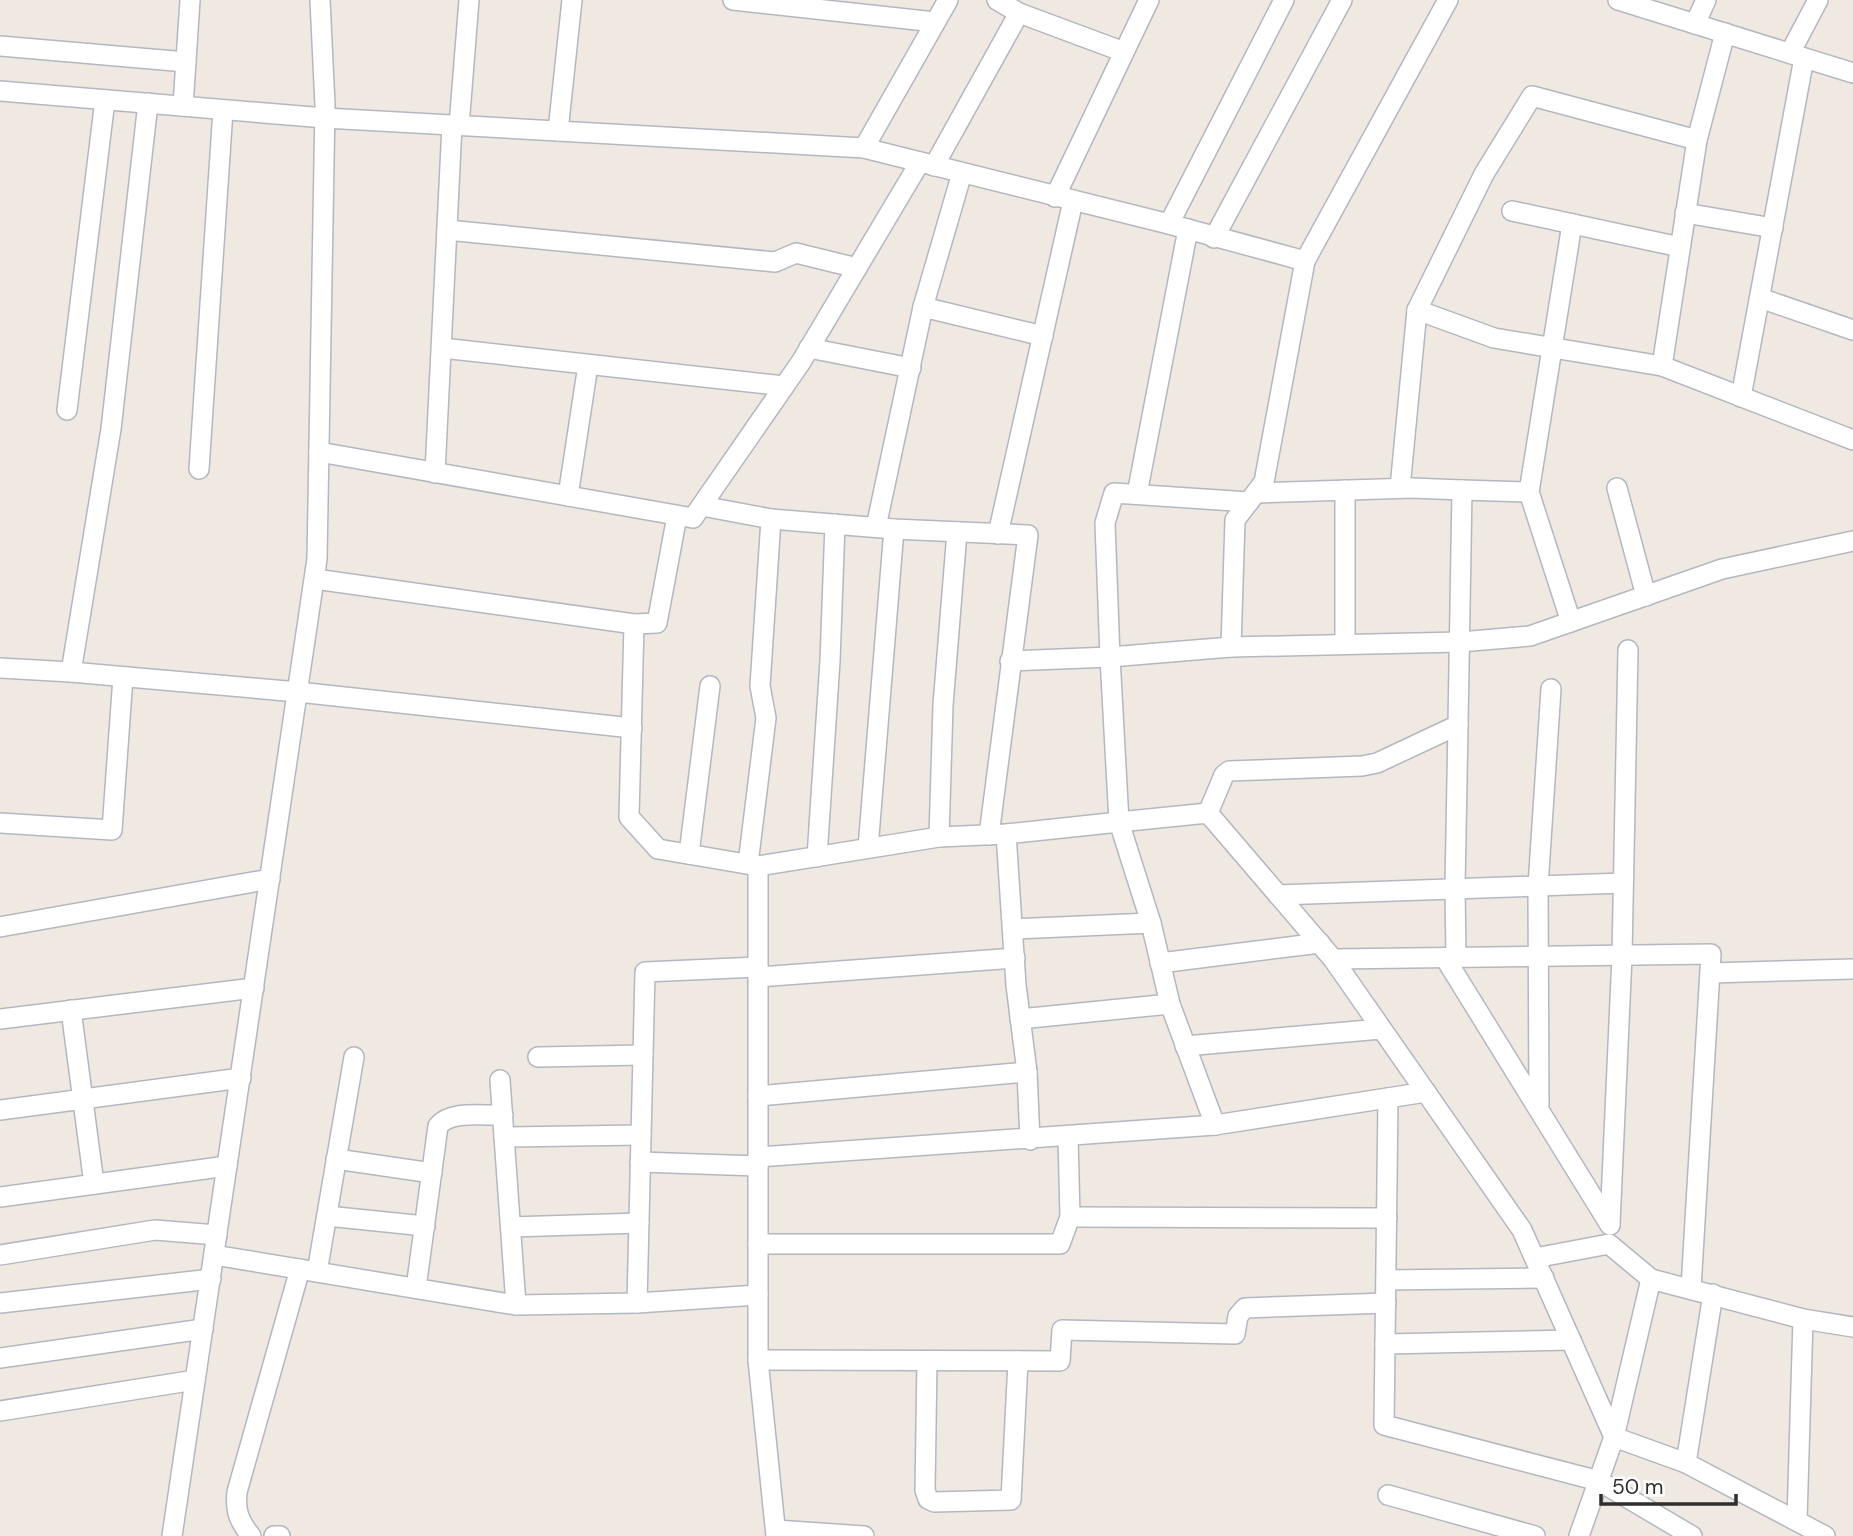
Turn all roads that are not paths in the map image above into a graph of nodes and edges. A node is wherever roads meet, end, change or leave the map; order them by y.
1 (190, 0) edge
2 (320, 0) edge
3 (469, 0) edge
4 (572, 0) edge
5 (733, 0) edge
6 (947, 0) edge
7 (997, 0) edge
8 (1149, 0) edge
9 (1284, 0) edge
10 (1342, 0) edge
11 (1448, 0) edge
12 (1618, 0) edge
13 (1706, 0) edge
14 (1818, 0) edge
15 (1019, 13) junction
16 (935, 22) junction
17 (1695, 24) junction
18 (1725, 33) junction
19 (0, 46) edge
20 (1124, 52) junction
21 (1797, 55) junction
22 (186, 62) junction
23 (1853, 73) edge
24 (0, 91) edge
25 (105, 100) junction
26 (148, 103) junction
27 (183, 106) junction
28 (223, 110) junction
29 (325, 118) junction
30 (456, 126) junction
31 (558, 131) junction
32 (1697, 140) junction
33 (864, 148) junction
34 (927, 164) junction
35 (962, 173) junction
36 (1064, 199) junction
37 (1512, 211) dead end
38 (1685, 213) junction
39 (1169, 224) junction
40 (1572, 224) junction
41 (1773, 228) junction
42 (1188, 229) junction
43 (447, 230) junction
44 (1214, 238) junction
45 (1680, 247) junction
46 (1305, 261) junction
47 (857, 268) junction
48 (1760, 298) junction
49 (923, 307) junction
50 (1418, 310) junction
51 (1853, 330) edge
52 (1043, 336) junction
53 (442, 348) junction
54 (809, 348) junction
55 (1553, 348) junction
56 (588, 365) junction
57 (1662, 366) junction
58 (911, 368) junction
59 (784, 386) junction
60 (1741, 397) junction
61 (67, 410) dead end
62 (1853, 440) edge
63 (320, 452) junction
64 (199, 469) dead end
65 (435, 473) junction
66 (1400, 488) junction
67 (1617, 488) dead end
68 (1345, 490) junction
69 (1461, 491) junction
70 (1529, 492) junction
71 (1137, 494) junction
72 (568, 496) junction
73 (1253, 497) junction
74 (702, 506) junction
75 (677, 516) junction
76 (771, 519) junction
77 (835, 524) junction
78 (885, 528) junction
79 (957, 532) junction
80 (998, 534) junction
81 (1853, 541) edge
82 (315, 579) junction
83 (1646, 596) junction
84 (1571, 621) junction
85 (634, 624) junction
86 (1460, 642) junction
87 (1345, 644) junction
88 (1231, 646) junction
89 (1628, 650) dead end
90 (1110, 657) junction
91 (1010, 660) junction
92 (0, 668) edge
93 (71, 672) junction
94 (123, 677) junction
95 (709, 685) dead end
96 (1551, 689) dead end
97 (298, 692) junction
98 (1458, 725) junction
99 (632, 728) junction
100 (1208, 813) junction
101 (1119, 822) junction
102 (0, 823) edge
103 (998, 834) junction
104 (939, 837) junction
105 (868, 848) junction
106 (690, 854) junction
107 (817, 857) junction
108 (753, 865) junction
109 (270, 879) junction
110 (1623, 883) junction
111 (1538, 886) junction
112 (1455, 887) junction
113 (1278, 895) junction
114 (1151, 923) junction
115 (0, 927) edge
116 (1013, 929) junction
117 (1320, 943) junction
118 (1622, 956) junction
119 (1538, 957) junction
120 (1015, 958) junction
121 (1451, 958) junction
122 (1333, 960) junction
123 (1160, 963) junction
124 (1853, 969) edge
125 (758, 972) junction
126 (1710, 972) junction
127 (254, 988) junction
128 (1170, 1004) junction
129 (71, 1010) junction
130 (0, 1019) edge
131 (1020, 1019) junction
132 (1381, 1028) junction
133 (1185, 1045) junction
134 (643, 1055) junction
135 (354, 1056) dead end
136 (538, 1057) dead end
137 (1027, 1072) junction
138 (241, 1078) junction
139 (500, 1080) dead end
140 (1426, 1092) junction
141 (758, 1096) junction
142 (1388, 1098) junction
143 (81, 1099) junction
144 (1539, 1107) junction
145 (0, 1110) edge
146 (503, 1115) junction
147 (1215, 1125) junction
148 (641, 1135) junction
149 (505, 1137) junction
150 (1068, 1137) junction
151 (1030, 1140) junction
152 (336, 1159) junction
153 (758, 1161) junction
154 (640, 1162) junction
155 (228, 1166) junction
156 (432, 1173) junction
157 (94, 1184) junction
158 (0, 1198) edge
159 (327, 1216) junction
160 (1070, 1217) junction
161 (1387, 1218) junction
162 (639, 1223) junction
163 (1611, 1224) junction
164 (425, 1226) junction
165 (511, 1227) junction
166 (758, 1244) junction
167 (1609, 1244) junction
168 (216, 1245) junction
169 (0, 1255) edge
170 (1535, 1258) junction
171 (309, 1271) junction
172 (1544, 1278) junction
173 (211, 1279) junction
174 (1650, 1279) junction
175 (1386, 1280) junction
176 (1691, 1288) junction
177 (416, 1289) junction
178 (1713, 1294) junction
179 (758, 1295) junction
180 (0, 1303) edge
181 (637, 1303) junction
182 (1386, 1303) junction
183 (516, 1306) junction
184 (1803, 1320) junction
185 (1853, 1327) edge
186 (203, 1329) junction
187 (1571, 1340) junction
188 (1385, 1343) junction
189 (0, 1358) edge
190 (758, 1360) junction
191 (927, 1361) junction
192 (1018, 1361) junction
193 (195, 1380) junction
194 (0, 1411) edge
195 (1614, 1437) junction
196 (1686, 1463) junction
197 (1599, 1481) junction
198 (1388, 1494) dead end
199 (1797, 1520) junction
200 (776, 1533) edge
201 (172, 1536) edge
202 (251, 1536) edge
203 (274, 1536) edge
204 (279, 1536) edge
205 (864, 1536) edge
206 (1535, 1536) edge
207 (1579, 1536) edge
208 (1692, 1536) edge
209 (1825, 1536) edge

1 - 22 street
2 - 29 street
3 - 30 street
4 - 31 street
5 - 16 street
6 - 16 street
7 - 15 street
8 - 20 street
9 - 39 street
10 - 44 street
11 - 46 street
12 - 17 street
13 - 17 street
14 - 21 street
15 - 20 street
15 - 34 street
16 - 33 street
17 - 18 street
18 - 21 street
18 - 32 street
19 - 22 street
20 - 36 street
21 - 23 street
21 - 41 street
22 - 27 street
24 - 25 street
25 - 26 street
25 - 61 street
26 - 27 street
26 - 93 street
27 - 28 street
28 - 29 street
28 - 64 street
29 - 30 street
29 - 63 street
30 - 31 street
30 - 43 street
31 - 33 street
32 - 38 street
32 - 50 street
33 - 34 street
34 - 35 street
34 - 47 street
35 - 36 street
35 - 49 street
36 - 39 street
36 - 52 street
37 - 40 street
38 - 41 street
38 - 45 street
39 - 42 street
40 - 45 street
40 - 55 street
41 - 48 street
42 - 44 street
42 - 71 street
43 - 47 street
43 - 53 street
44 - 46 street
45 - 57 street
46 - 73 street
47 - 54 street
48 - 51 street
48 - 60 street
49 - 52 street
49 - 58 street
50 - 55 street
50 - 66 street
52 - 80 street
53 - 56 street
53 - 65 street
54 - 58 street
54 - 59 street
55 - 57 street
55 - 70 street
56 - 59 street
56 - 72 street
57 - 60 street
58 - 78 street
59 - 74 street
60 - 62 street
63 - 65 street
63 - 82 street
65 - 72 street
66 - 68 street
66 - 69 street
67 - 83 street
68 - 73 street
68 - 87 street
69 - 70 street
69 - 86 street
70 - 84 street
71 - 73 street
71 - 90 street
72 - 75 street
73 - 88 street
74 - 75 street
74 - 76 street
75 - 85 street
76 - 77 street
76 - 108 street
77 - 78 street
77 - 107 street
78 - 79 street
78 - 105 street
79 - 80 street
79 - 104 street
80 - 91 street
81 - 83 street
82 - 85 street
82 - 97 street
83 - 84 street
84 - 86 street
85 - 99 street
86 - 87 street
86 - 98 street
87 - 88 street
88 - 90 street
89 - 110 street
90 - 91 street
90 - 101 street
91 - 103 street
92 - 93 street
93 - 94 street
94 - 97 street
94 - 102 street
95 - 106 street
96 - 111 street
97 - 99 street
97 - 109 street
98 - 100 street
98 - 112 street
99 - 106 street
100 - 101 street
100 - 113 street
101 - 103 street
101 - 114 street
103 - 104 street
103 - 116 street
104 - 105 street
105 - 107 street
106 - 108 street
107 - 108 street
108 - 125 street
109 - 115 street
109 - 127 street
110 - 111 street
110 - 118 street
111 - 112 street
111 - 119 street
112 - 113 street
112 - 121 street
113 - 117 street
114 - 116 street
114 - 123 street
116 - 120 street
117 - 122 street
117 - 123 street
118 - 119 street
118 - 126 street
118 - 163 street
119 - 121 street
119 - 144 street
120 - 125 street
120 - 131 street
121 - 122 street
121 - 144 street
122 - 132 street
123 - 128 street
124 - 126 street
125 - 134 street
125 - 141 street
126 - 176 street
127 - 129 street
127 - 138 street
128 - 131 street
128 - 133 street
129 - 130 street
129 - 143 street
131 - 137 street
132 - 133 street
132 - 140 street
133 - 147 street
134 - 136 street
134 - 148 street
135 - 152 street
137 - 141 street
137 - 151 street
138 - 143 street
138 - 155 street
139 - 146 street
140 - 142 street
140 - 170 street
141 - 153 street
142 - 147 street
142 - 161 street
143 - 145 street
143 - 157 street
144 - 163 street
146 - 149 street
146 - 156 street
147 - 150 street
148 - 149 street
148 - 154 street
149 - 165 street
150 - 151 street
150 - 160 street
151 - 153 street
152 - 156 street
152 - 159 street
153 - 154 street
153 - 166 street
154 - 162 street
155 - 157 street
155 - 168 street
156 - 164 street
157 - 158 street
159 - 164 street
159 - 171 street
160 - 161 street
160 - 166 street
161 - 175 street
162 - 165 street
162 - 181 street
163 - 167 street
164 - 177 street
165 - 183 street
166 - 179 street
167 - 170 street
167 - 174 street
168 - 169 street
168 - 171 street
168 - 173 street
170 - 172 street
171 - 177 street
171 - 202 street
172 - 175 street
172 - 187 street
173 - 180 street
173 - 186 street
174 - 176 street
174 - 195 street
175 - 182 street
176 - 178 street
177 - 183 street
178 - 184 street
178 - 196 street
179 - 181 street
179 - 190 street
181 - 183 street
182 - 188 street
182 - 192 street
184 - 185 street
184 - 199 street
186 - 189 street
186 - 193 street
187 - 188 street
187 - 195 street
188 - 197 street
190 - 191 street
190 - 200 street
191 - 192 street
191 - 192 street
193 - 194 street
193 - 201 street
195 - 196 street
195 - 197 street
196 - 199 street
197 - 207 street
197 - 208 street
198 - 206 street
199 - 209 street
200 - 205 street
203 - 204 street

